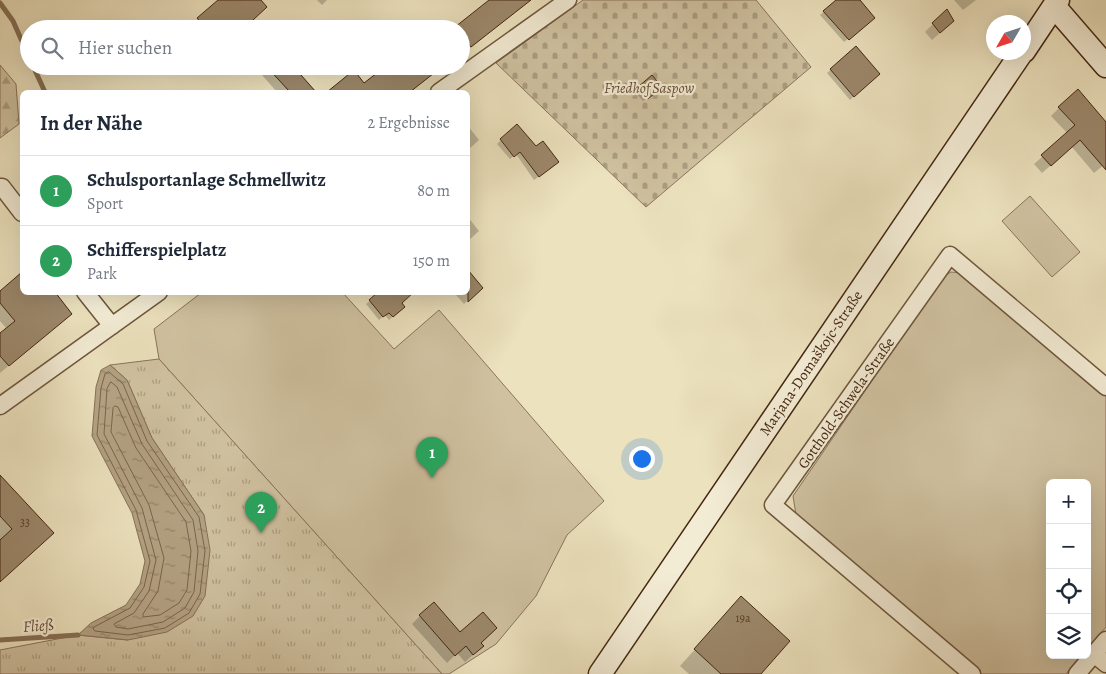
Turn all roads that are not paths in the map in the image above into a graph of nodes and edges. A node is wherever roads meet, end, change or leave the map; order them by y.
1 (568, 0) edge
2 (1053, 2) edge
3 (1031, 39) edge
4 (1018, 60) edge
5 (1106, 66) edge
6 (470, 70) edge
7 (463, 75) edge
8 (442, 90) edge
9 (0, 187) edge
10 (20, 210) edge
11 (87, 295) edge
12 (155, 295) edge
13 (112, 326) junction
14 (1106, 387) edge
15 (0, 406) edge
16 (1106, 640) edge
17 (1100, 659) edge
18 (600, 674) edge
19 (972, 674) edge
20 (1077, 674) edge

1 - 6 street
2 - 3 street, Marjana-Domaškojc-Straße
2 - 5 street
4 - 18 street, Marjana-Domaškojc-Straße
7 - 8 street
9 - 10 street
11 - 13 street
12 - 13 street
13 - 15 street
14 - 19 street, Gotthold-Schwela-Straße
16 - 17 street
17 - 20 street

